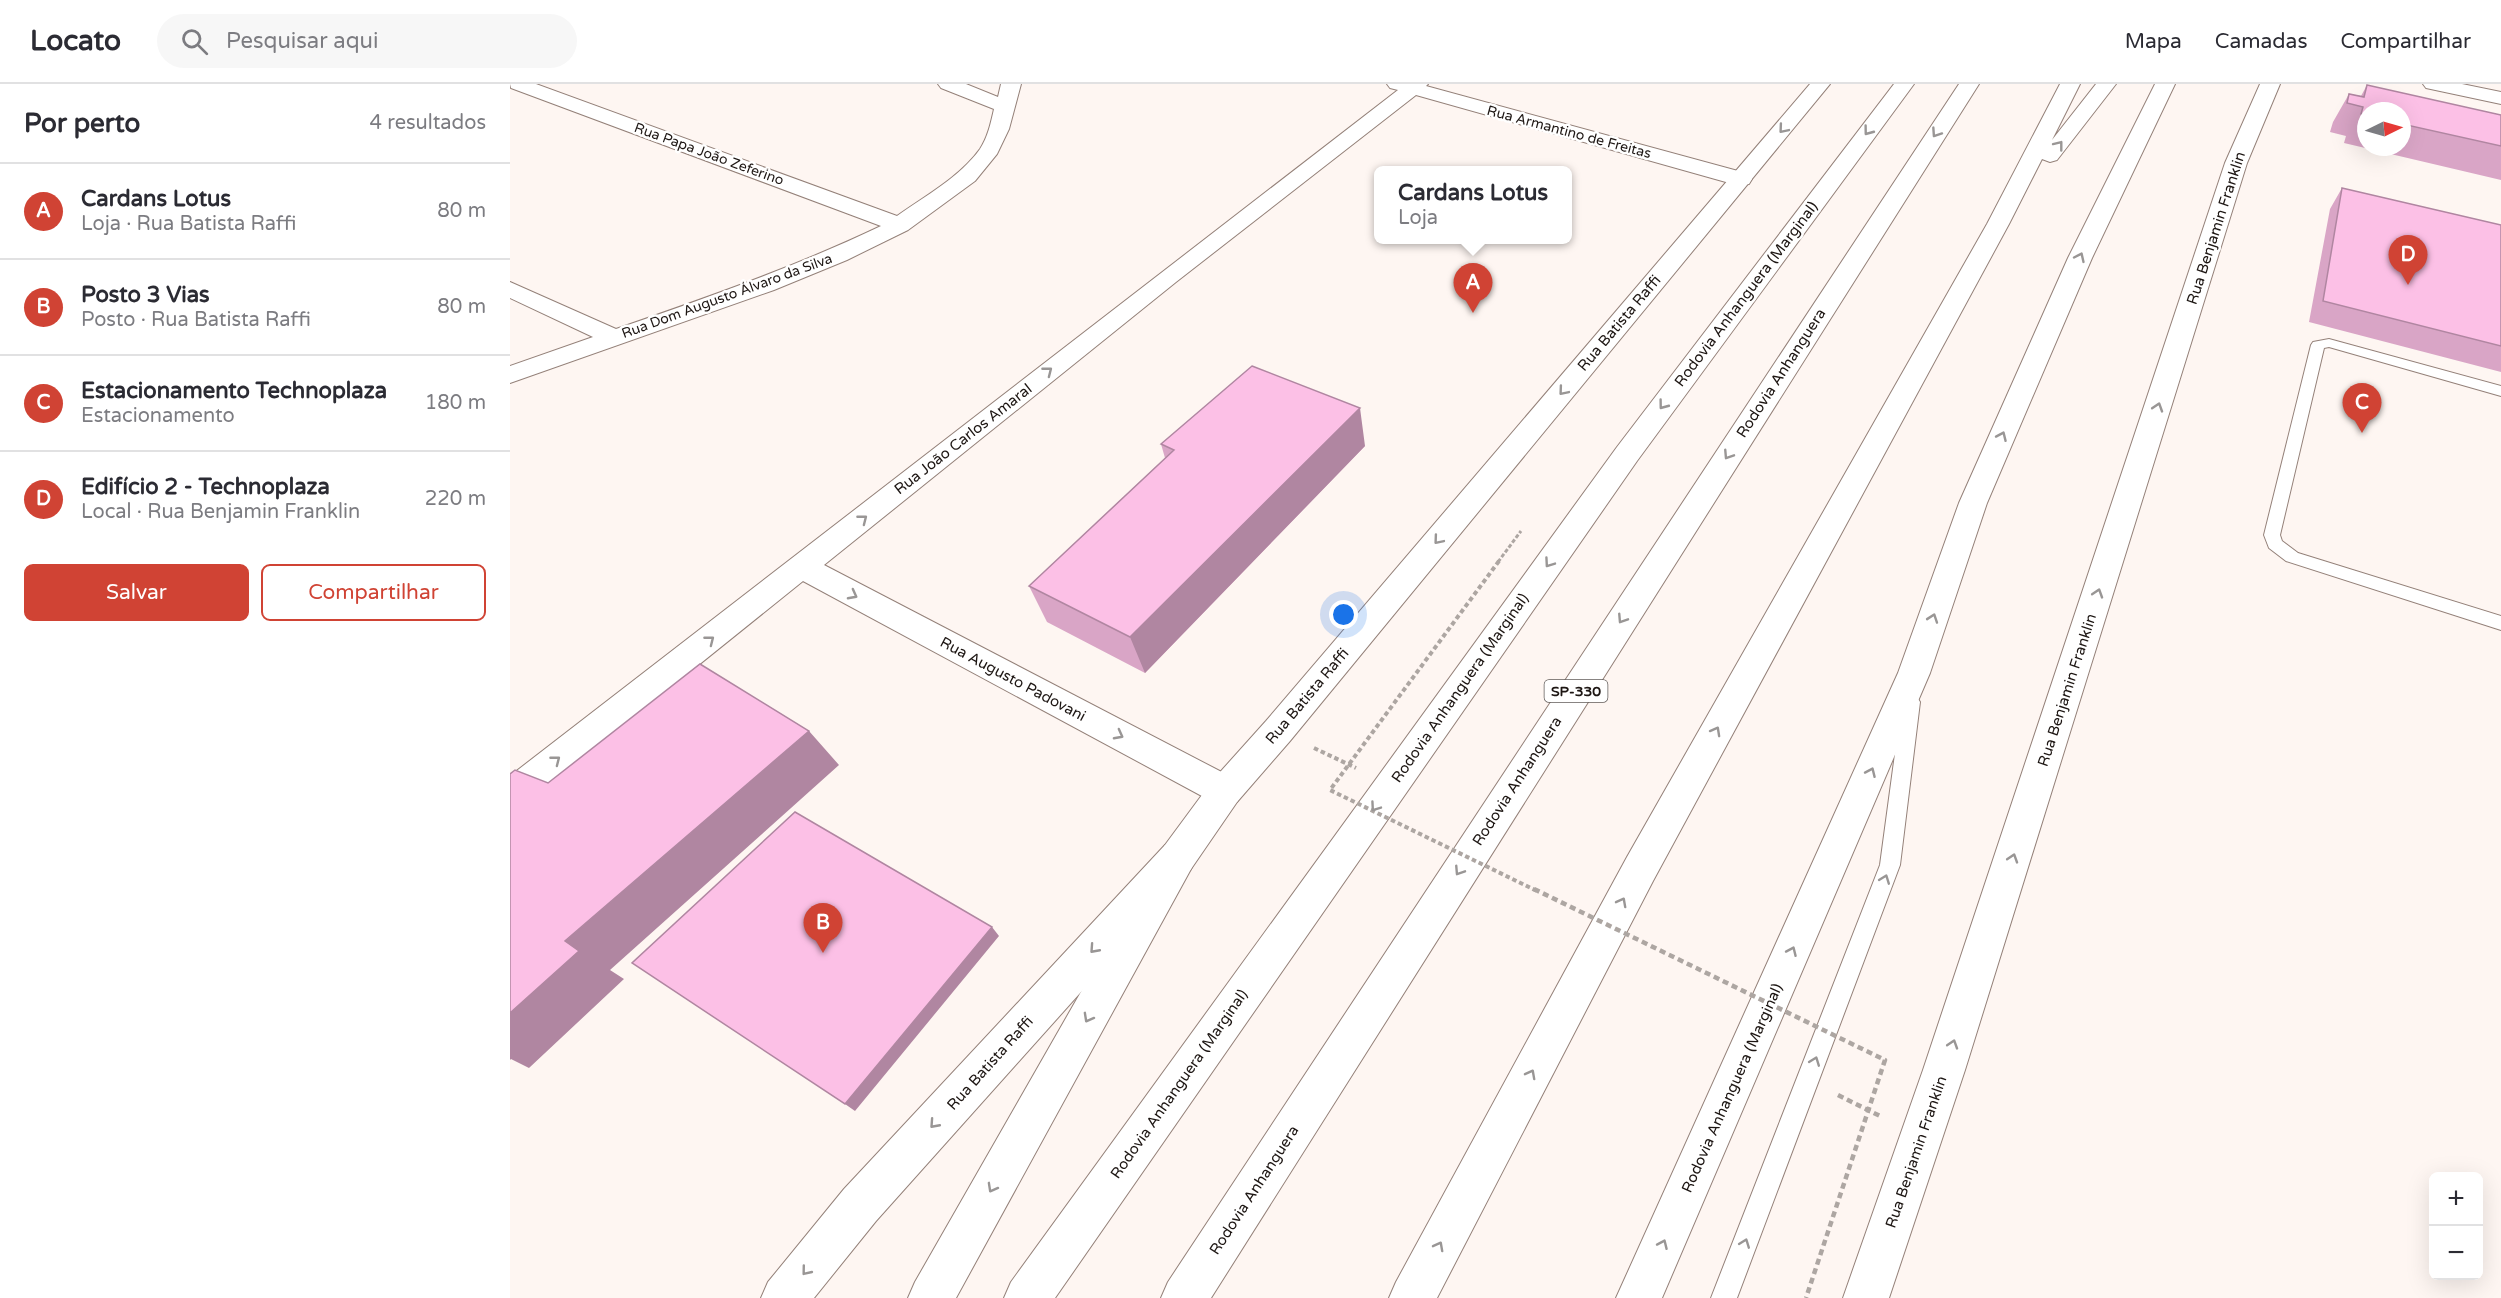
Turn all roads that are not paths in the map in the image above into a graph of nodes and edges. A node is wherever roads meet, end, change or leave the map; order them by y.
1 (518, 84) edge
2 (948, 84) edge
3 (1011, 84) edge
4 (1820, 84) edge
5 (1904, 84) edge
6 (1969, 84) edge
7 (2070, 84) edge
8 (2106, 84) edge
9 (2165, 84) edge
10 (2270, 84) edge
11 (2433, 84) edge
12 (1409, 85) edge
13 (2501, 98) edge
14 (1004, 106) junction
15 (1741, 179) junction
16 (900, 225) junction
17 (1998, 225) junction
18 (510, 289) edge
19 (613, 337) junction
20 (510, 375) edge
21 (2501, 392) edge
22 (802, 567) junction
23 (2501, 623) edge
24 (1914, 673) junction
25 (1225, 790) junction
26 (510, 796) edge
27 (1178, 857) junction
28 (784, 1298) edge
29 (931, 1298) edge
30 (1026, 1298) edge
31 (1184, 1298) edge
32 (1412, 1298) edge
33 (1639, 1298) edge
34 (1724, 1298) edge
35 (1866, 1298) edge

1 - 16 main road, Rua Papa João Zeferino
2 - 14 main road
3 - 14 main road, Rua Dom Augusto Álvaro da Silva
4 -> 15 main road, Rua Batista Raffi
5 -> 30 main road, Rodovia Anhanguera (Marginal)
6 -> 31 main road, Rodovia Anhanguera / SP-330
7 - 17 main road
17 -> 8 main road
24 -> 9 main road, Rodovia Anhanguera (Marginal)
35 -> 10 main road, Rua Benjamin Franklin
11 - 13 main road
12 - 15 main road, Rua Armantino de Freitas
22 -> 12 main road, Rua João Carlos Amaral
14 - 16 main road, Rua Dom Augusto Álvaro da Silva
15 -> 25 main road, Rua Batista Raffi
16 - 19 main road, Rua Dom Augusto Álvaro da Silva
32 -> 17 main road
18 - 19 main road
19 - 20 main road, Rua Dom Augusto Álvaro da Silva
21 - 23 lane
22 -> 25 main road, Rua Augusto Padovani
26 -> 22 main road, Rua João Carlos Amaral
33 -> 24 main road, Rodovia Anhanguera (Marginal)
34 -> 24 lane
25 - 27 main road, Rua Batista Raffi
27 -> 28 main road, Rua Batista Raffi
27 -> 29 main road

